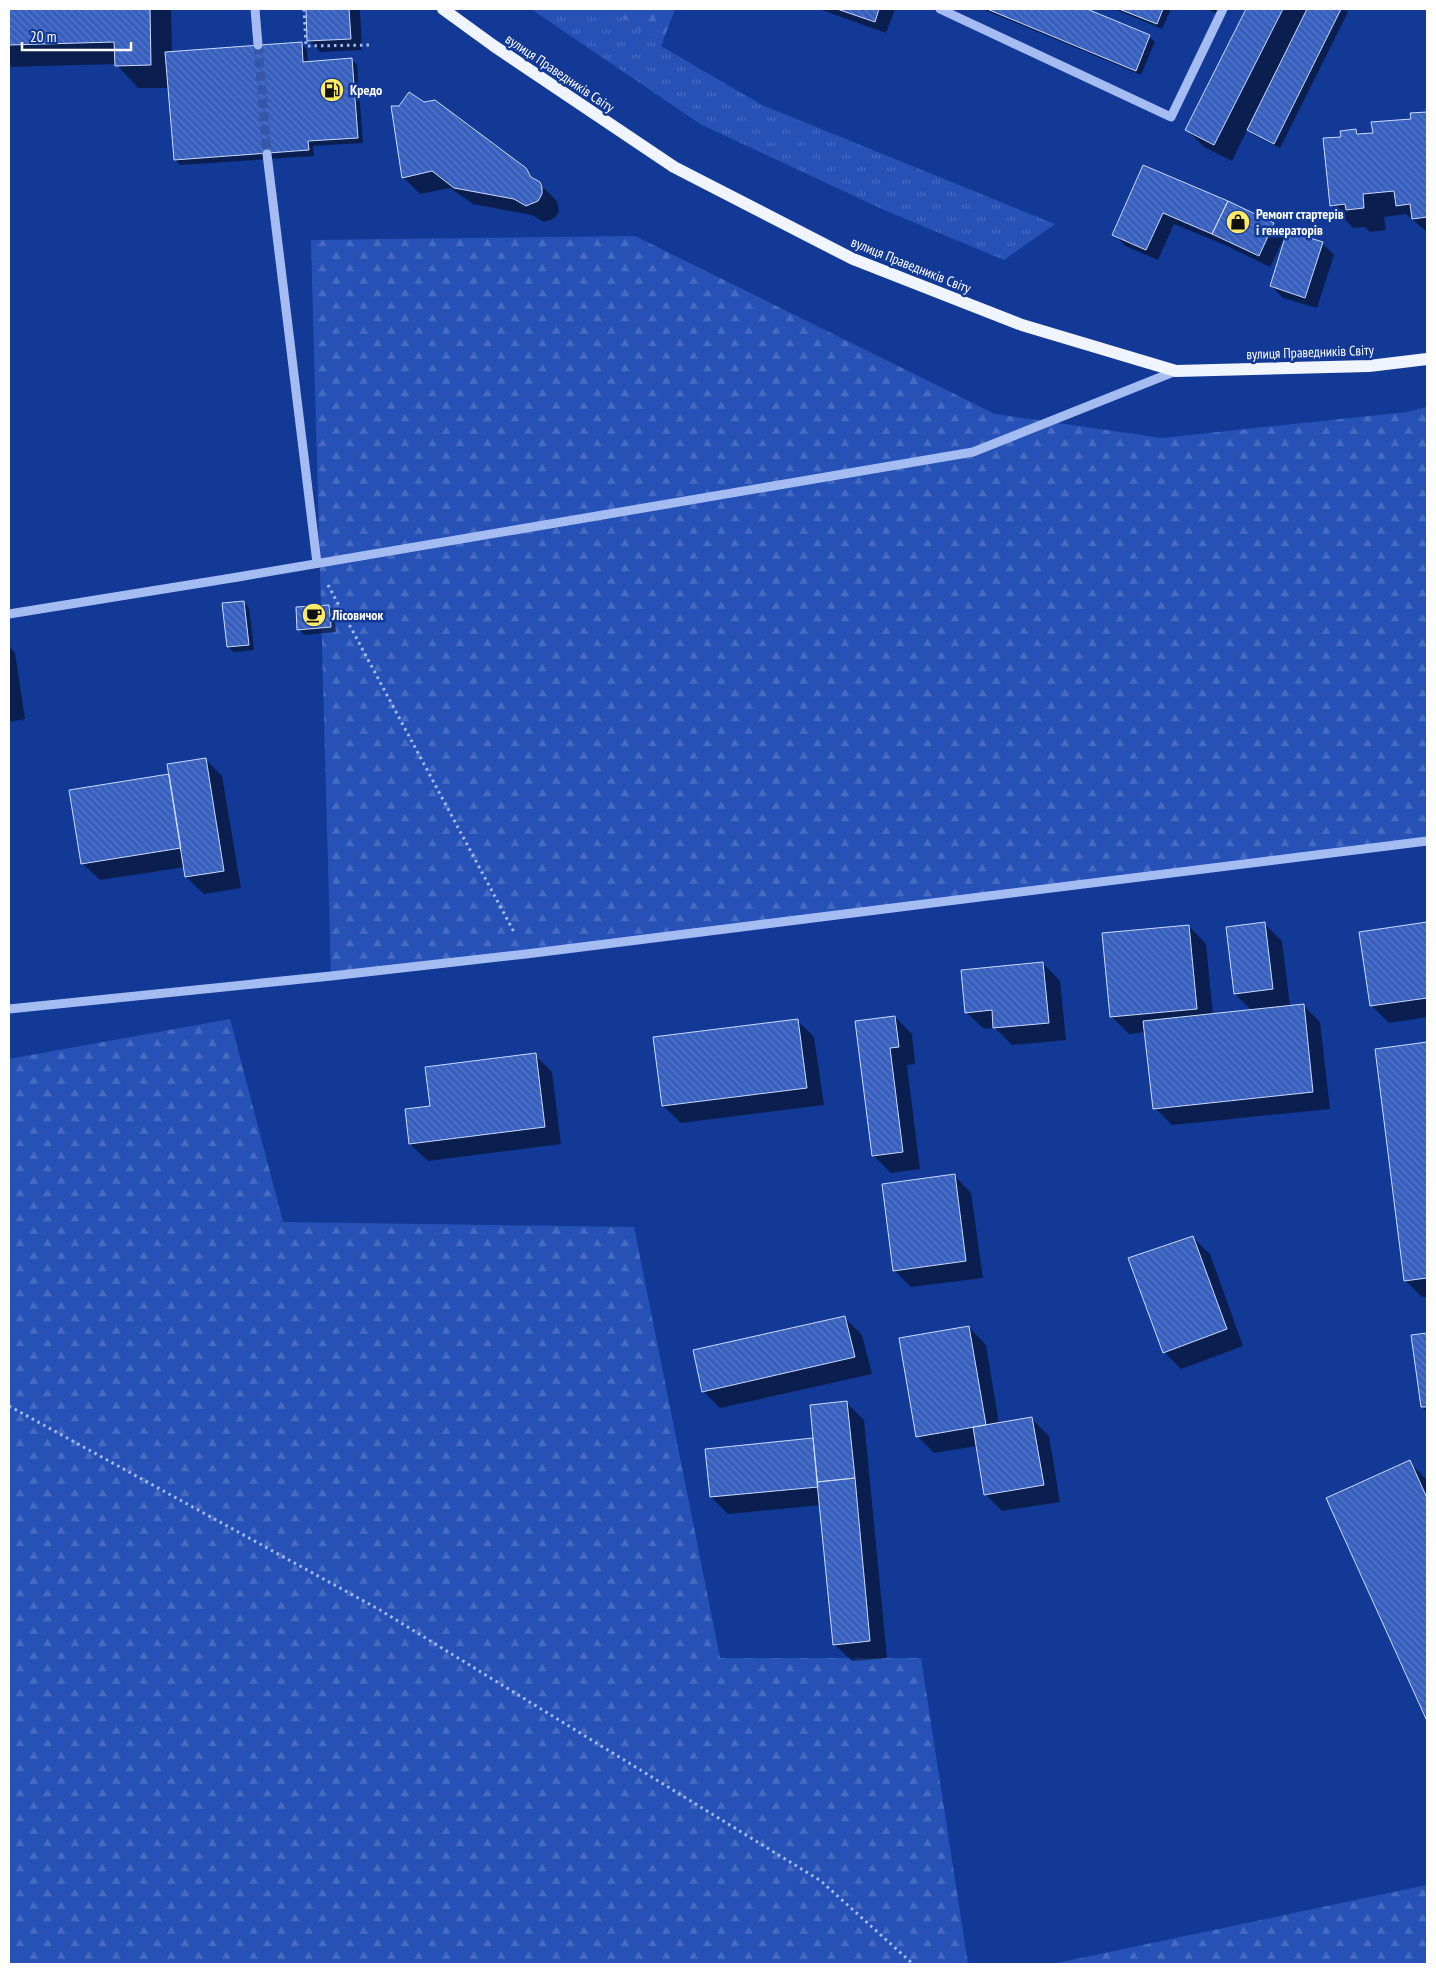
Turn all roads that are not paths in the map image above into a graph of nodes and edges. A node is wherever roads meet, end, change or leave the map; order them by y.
1 (255, 9) edge
2 (443, 9) edge
3 (940, 9) edge
4 (1223, 9) edge
5 (258, 45) tunnel mouth
6 (267, 154) tunnel mouth
7 (1427, 359) edge
8 (1176, 370) junction
9 (316, 563) junction
10 (9, 614) edge
11 (1427, 841) edge
12 (9, 1009) edge

1 - 5 lane
2 - 8 main road, вулиця Праведників Світу
3 - 4 lane
6 - 9 lane
7 - 8 main road, вулиця Праведників Світу
8 - 9 lane
9 - 10 lane
11 - 12 lane

